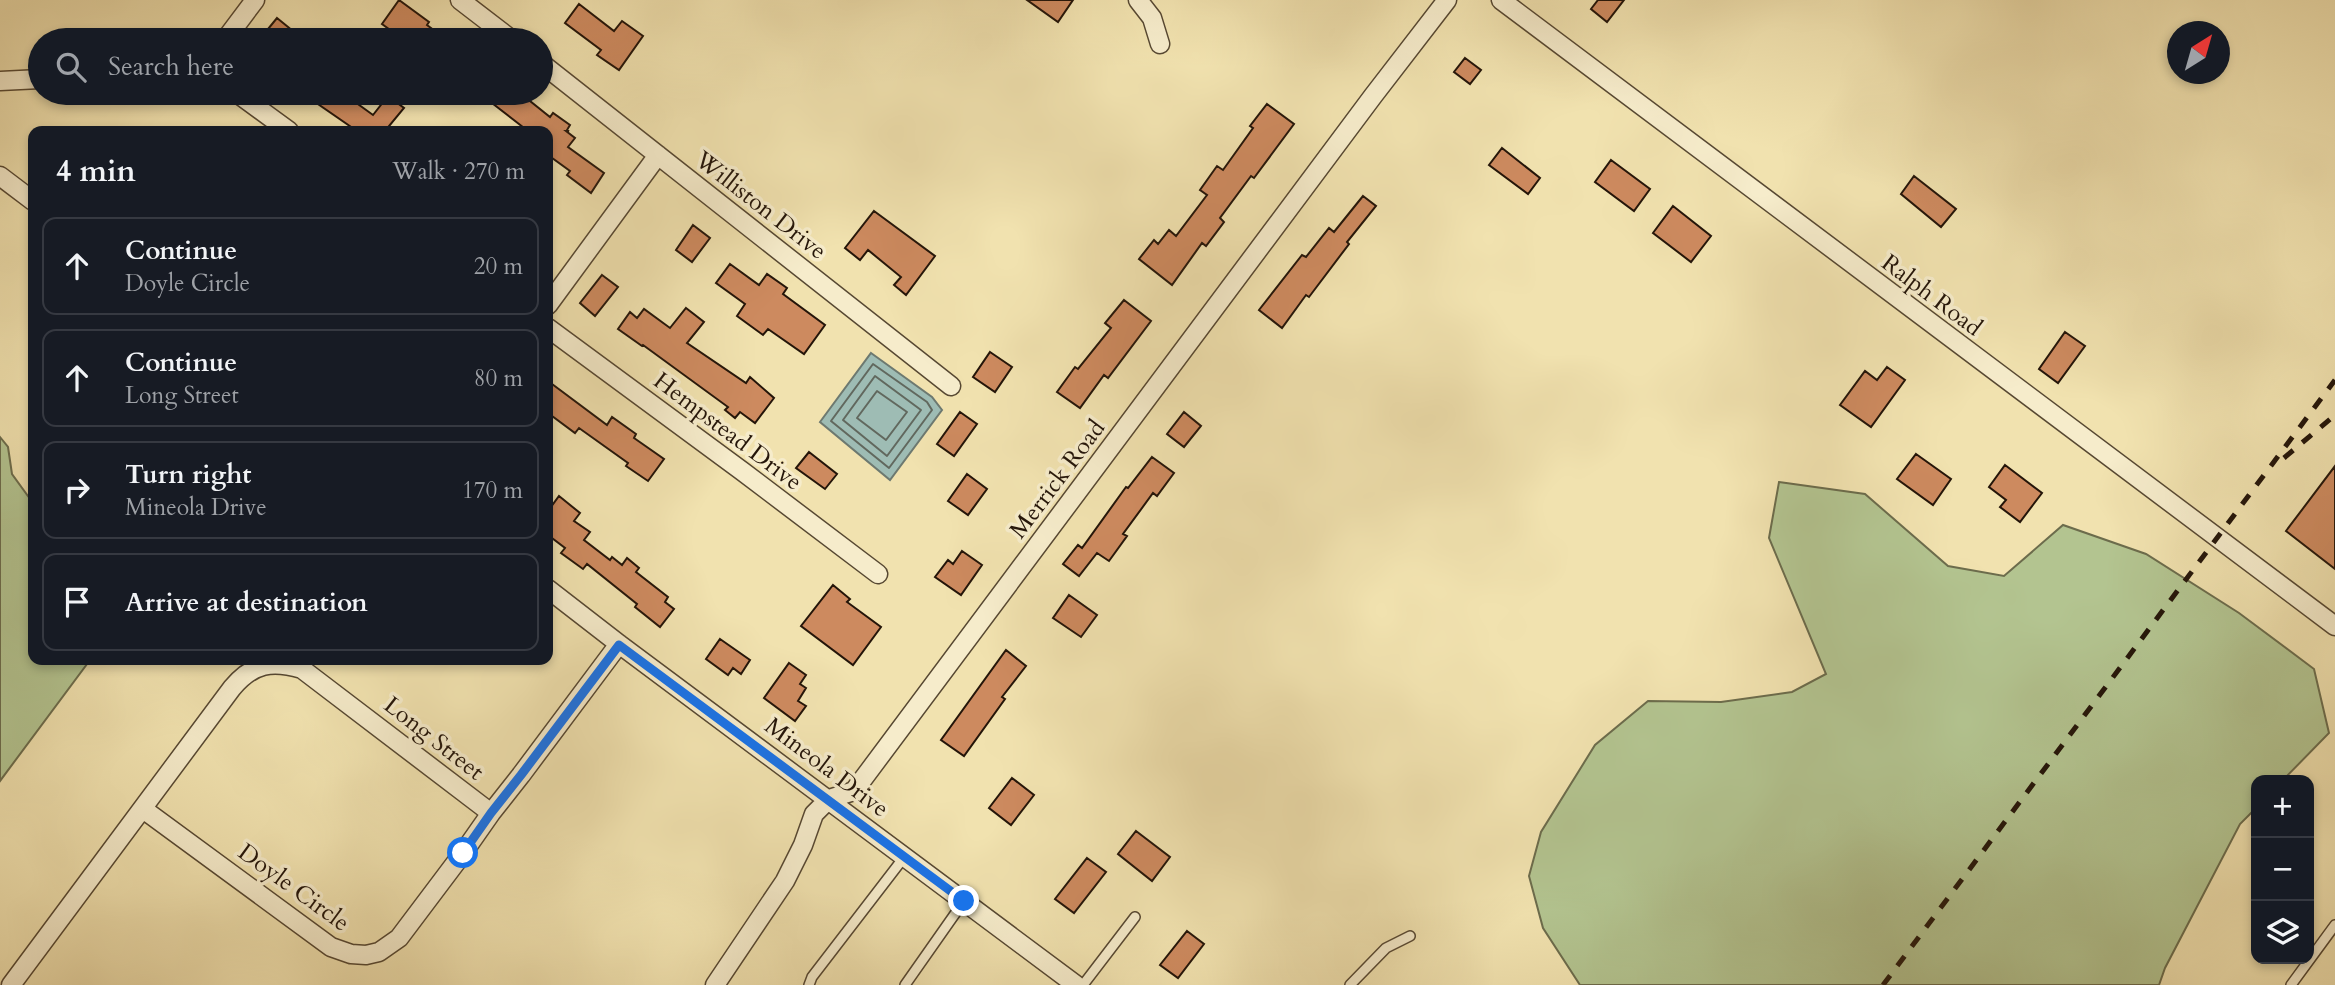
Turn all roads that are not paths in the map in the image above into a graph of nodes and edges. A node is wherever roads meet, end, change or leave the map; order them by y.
1 (255, 0) edge
2 (460, 0) edge
3 (1138, 0) edge
4 (1447, 0) edge
5 (1501, 0) edge
6 (234, 28) edge
7 (496, 28) edge
8 (1160, 44) dead end
9 (553, 72) edge
10 (28, 80) edge
11 (0, 81) edge
12 (253, 105) edge
13 (282, 126) edge
14 (658, 155) junction
15 (0, 176) edge
16 (28, 197) edge
17 (553, 298) edge
18 (553, 332) edge
19 (951, 386) dead end
20 (878, 574) dead end
21 (553, 593) edge
22 (2335, 626) edge
23 (619, 645) junction
24 (265, 665) edge
25 (288, 665) edge
26 (829, 799) junction
27 (143, 808) junction
28 (491, 813) junction
29 (905, 856) junction
30 (964, 901) junction
31 (1135, 917) dead end
32 (2335, 925) edge
33 (1410, 936) dead end
34 (15, 980) edge
35 (34, 985) edge
36 (715, 985) edge
37 (809, 985) edge
38 (905, 985) edge
39 (1076, 985) edge
40 (1083, 985) edge
41 (1350, 985) edge
42 (2291, 985) edge

1 - 6 street
2 - 7 street
3 - 8 street
4 - 26 street, Merrick Road
5 - 22 street, Ralph Road
9 - 14 street, Williston Drive
10 - 11 street
12 - 13 street
14 - 17 street
14 - 19 street, Williston Drive
15 - 16 street
18 - 20 street, Hempstead Drive
21 - 23 street, Mineola Drive
23 - 26 street, Mineola Drive
23 - 28 street, Long Street
24 - 27 street, Long Street
25 - 28 street, Long Street
26 - 29 street, Mineola Drive
26 - 36 street, Merrick Road
27 - 28 street, Doyle Circle
27 - 34 street, Long Street
29 - 30 street, Mineola Drive
29 - 37 lane
30 - 38 lane
30 - 39 street, Mineola Drive
31 - 40 lane
32 - 42 lane
33 - 41 lane
34 - 35 street

